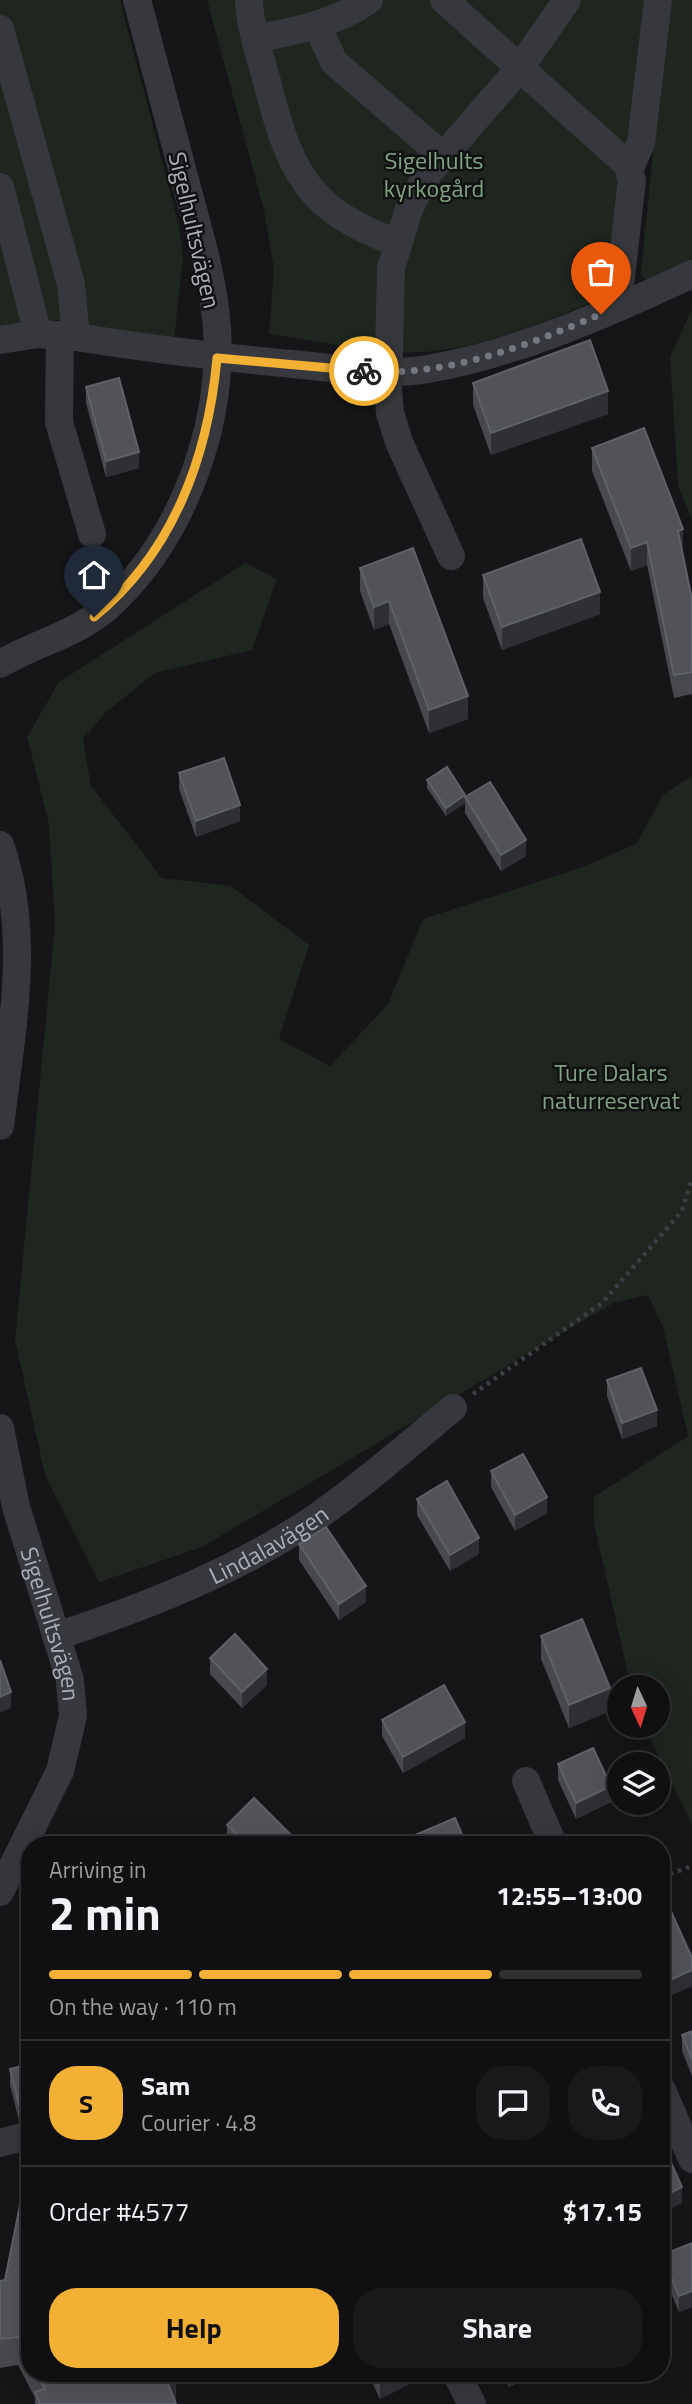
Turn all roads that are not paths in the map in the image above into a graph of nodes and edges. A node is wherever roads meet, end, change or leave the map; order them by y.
1 (136, 0) edge
2 (249, 0) edge
3 (369, 0) edge
4 (444, 0) edge
5 (567, 0) edge
6 (658, 0) edge
7 (317, 25) junction
8 (0, 29) edge
9 (256, 38) junction
10 (520, 68) junction
11 (6, 75) edge
12 (443, 156) junction
13 (629, 170) junction
14 (0, 187) edge
15 (398, 243) junction
16 (692, 274) edge
17 (622, 304) junction
18 (58, 335) junction
19 (0, 339) edge
20 (217, 358) junction
21 (389, 372) junction
22 (92, 534) dead end
23 (451, 556) dead end
24 (0, 664) edge
25 (0, 845) edge
26 (0, 1126) edge
27 (453, 1408) road end
28 (0, 1428) edge
29 (57, 1636) junction
30 (526, 1781) dead end
31 (28, 1836) edge
32 (550, 1836) edge
33 (21, 1850) edge
34 (0, 1892) edge
35 (670, 2108) edge
36 (21, 2137) edge
37 (0, 2143) edge
38 (692, 2159) edge
39 (461, 2382) edge
40 (472, 2404) edge

1 - 20 street, Sigelhultsvägen
2 - 9 street
3 - 7 street
4 - 10 street
5 - 10 street
6 - 13 street
7 - 9 street
7 - 12 street
8 - 11 street
9 - 15 street
10 - 12 street
10 - 13 street
11 - 18 street
12 - 15 street
13 - 17 street
14 - 18 street
15 - 21 street
16 - 17 street
17 - 21 street
18 - 19 street
18 - 20 street
18 - 22 street
20 - 21 street
20 - 24 street, Sigelhultsvägen
21 - 23 street
25 - 26 street
27 - 29 street, Lindalavägen
28 - 29 street, Sigelhultsvägen
29 - 31 street, Sigelhultsvägen
30 - 32 street
33 - 34 street, Sigelhultsvägen
35 - 38 street
36 - 37 street
39 - 40 street

